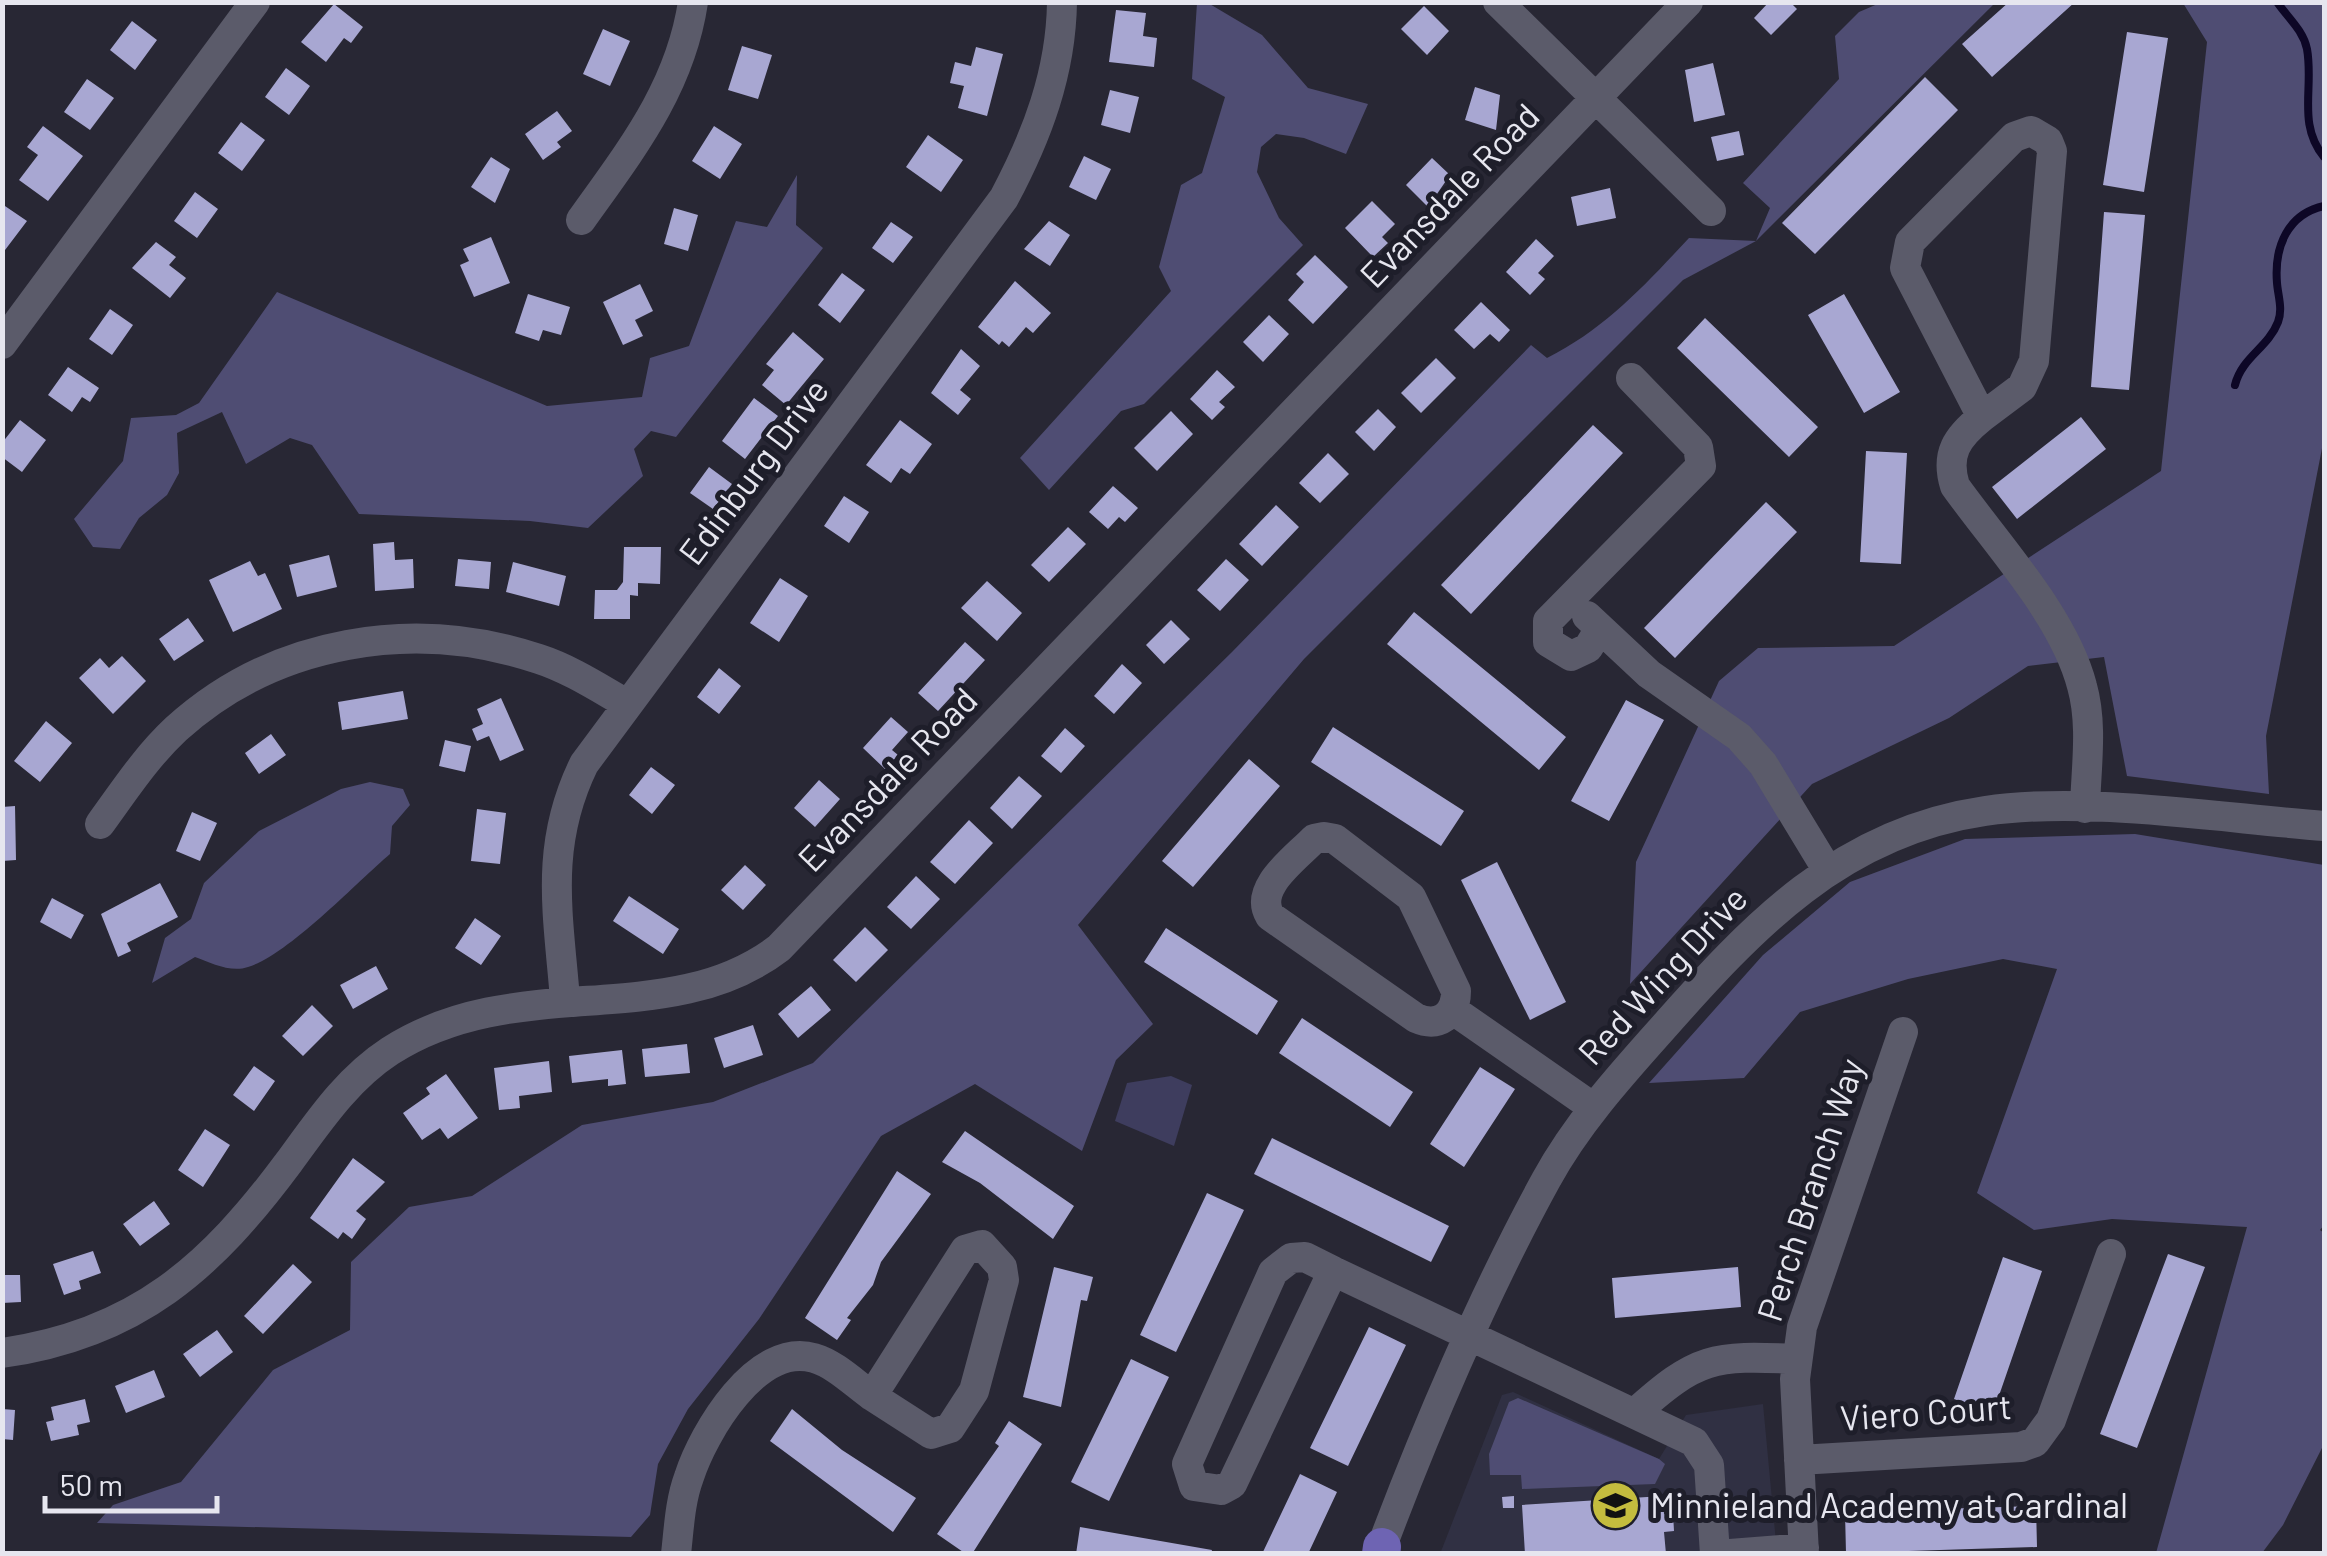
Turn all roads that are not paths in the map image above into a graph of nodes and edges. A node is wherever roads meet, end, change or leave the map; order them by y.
1 (256, 2) edge
2 (693, 2) edge
3 (1062, 2) edge
4 (1498, 2) edge
5 (1688, 2) edge
6 (1595, 99) junction
7 (1711, 211) dead end
8 (580, 220) dead end
9 (2, 344) edge
10 (1631, 378) dead end
11 (1982, 418) junction
12 (1570, 600) junction
13 (1599, 630) junction
14 (627, 704) junction
15 (2084, 808) junction
16 (100, 824) dead end
17 (2324, 826) edge
18 (1828, 870) junction
19 (565, 999) junction
20 (1453, 1010) junction
21 (1903, 1032) dead end
22 (1594, 1108) junction
23 (2110, 1254) dead end
24 (1334, 1272) junction
25 (1472, 1337) junction
26 (2, 1352) edge
27 (1796, 1359) junction
28 (872, 1396) junction
29 (1635, 1413) junction
30 (1799, 1460) junction
31 (1381, 1551) edge
32 (1804, 1551) edge
33 (676, 1554) edge
34 (1715, 1554) edge
35 (1730, 1554) edge

1 - 9 street
2 - 8 street
3 - 14 street, Edinburg Drive
4 - 6 street
5 - 6 street, Evansdale Road
6 - 7 street
6 - 19 street, Evansdale Road
10 - 12 street
11 - 11 street
11 - 15 street
12 - 13 street
12 - 13 street
13 - 18 street
14 - 16 street
14 - 19 street, Edinburg Drive
15 - 17 street, Red Wing Drive
15 - 18 street, Red Wing Drive
18 - 22 street, Red Wing Drive
19 - 26 street, Evansdale Road
20 - 20 street
20 - 22 street
21 - 27 street, Perch Branch Way
22 - 25 street, Red Wing Drive
23 - 30 street, Viero Court
24 - 24 street
24 - 25 street
25 - 29 street
25 - 31 street, Red Wing Drive
27 - 29 street
27 - 30 street, Perch Branch Way
28 - 28 street
28 - 33 street
29 - 34 street
30 - 32 street, Perch Branch Way
32 - 35 street

